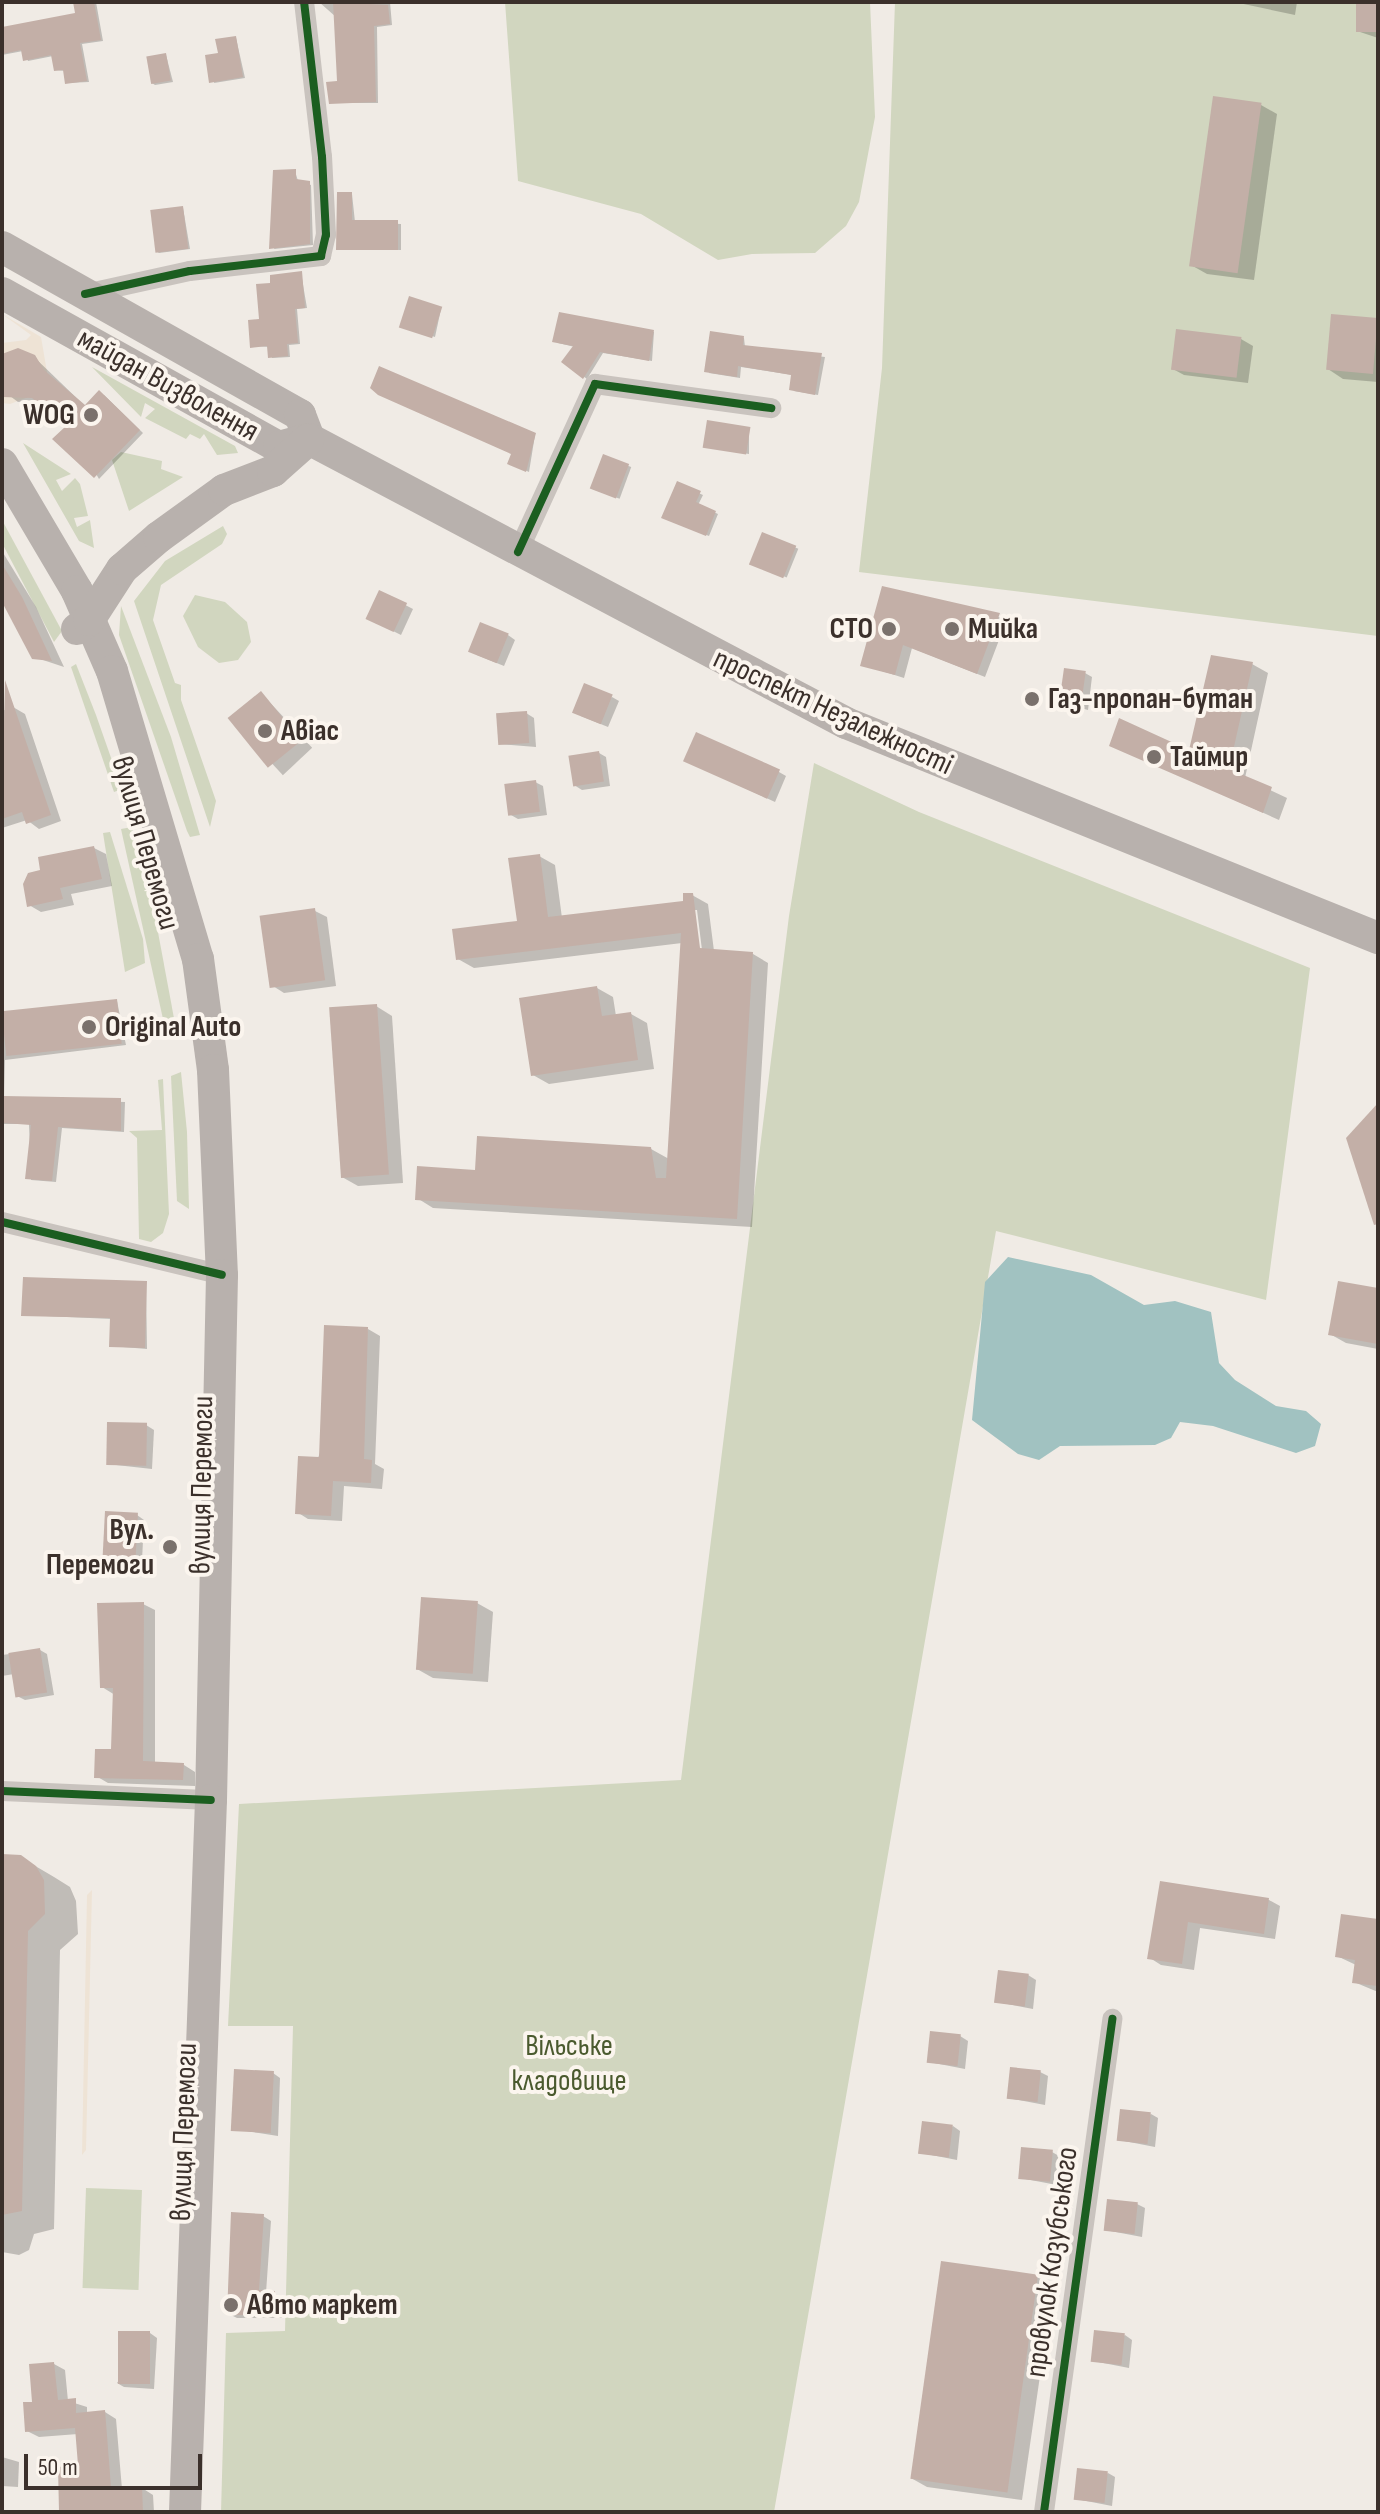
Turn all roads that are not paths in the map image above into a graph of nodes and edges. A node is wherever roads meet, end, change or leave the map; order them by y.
1 (304, 2) edge
2 (2, 247) edge
3 (2, 293) edge
4 (85, 294) junction
5 (771, 408) dead end
6 (309, 439) junction
7 (2, 464) edge
8 (2, 494) edge
9 (518, 552) junction
10 (83, 625) junction
11 (1378, 938) edge
12 (2, 1222) edge
13 (214, 1274) junction
14 (2, 1791) edge
15 (203, 1800) junction
16 (1112, 2019) dead end
17 (170, 2512) edge
18 (185, 2512) edge
19 (1044, 2512) edge

1 - 4 street
2 - 4 main road, майдан Визволення
3 - 6 main road, майдан Визволення
4 - 6 main road, майдан Визволення
5 - 9 street
6 - 9 main road, проспект Незалежності
6 - 10 main road
7 - 10 main road
8 - 10 main road, вулиця Перемоги
9 - 11 main road, проспект Незалежності
10 - 13 main road, вулиця Перемоги
12 - 13 street
13 - 15 main road, вулиця Перемоги
14 - 15 street
15 - 17 main road, вулиця Перемоги
15 - 18 main road, вулиця Перемоги
16 - 19 street, провулок Козубського

